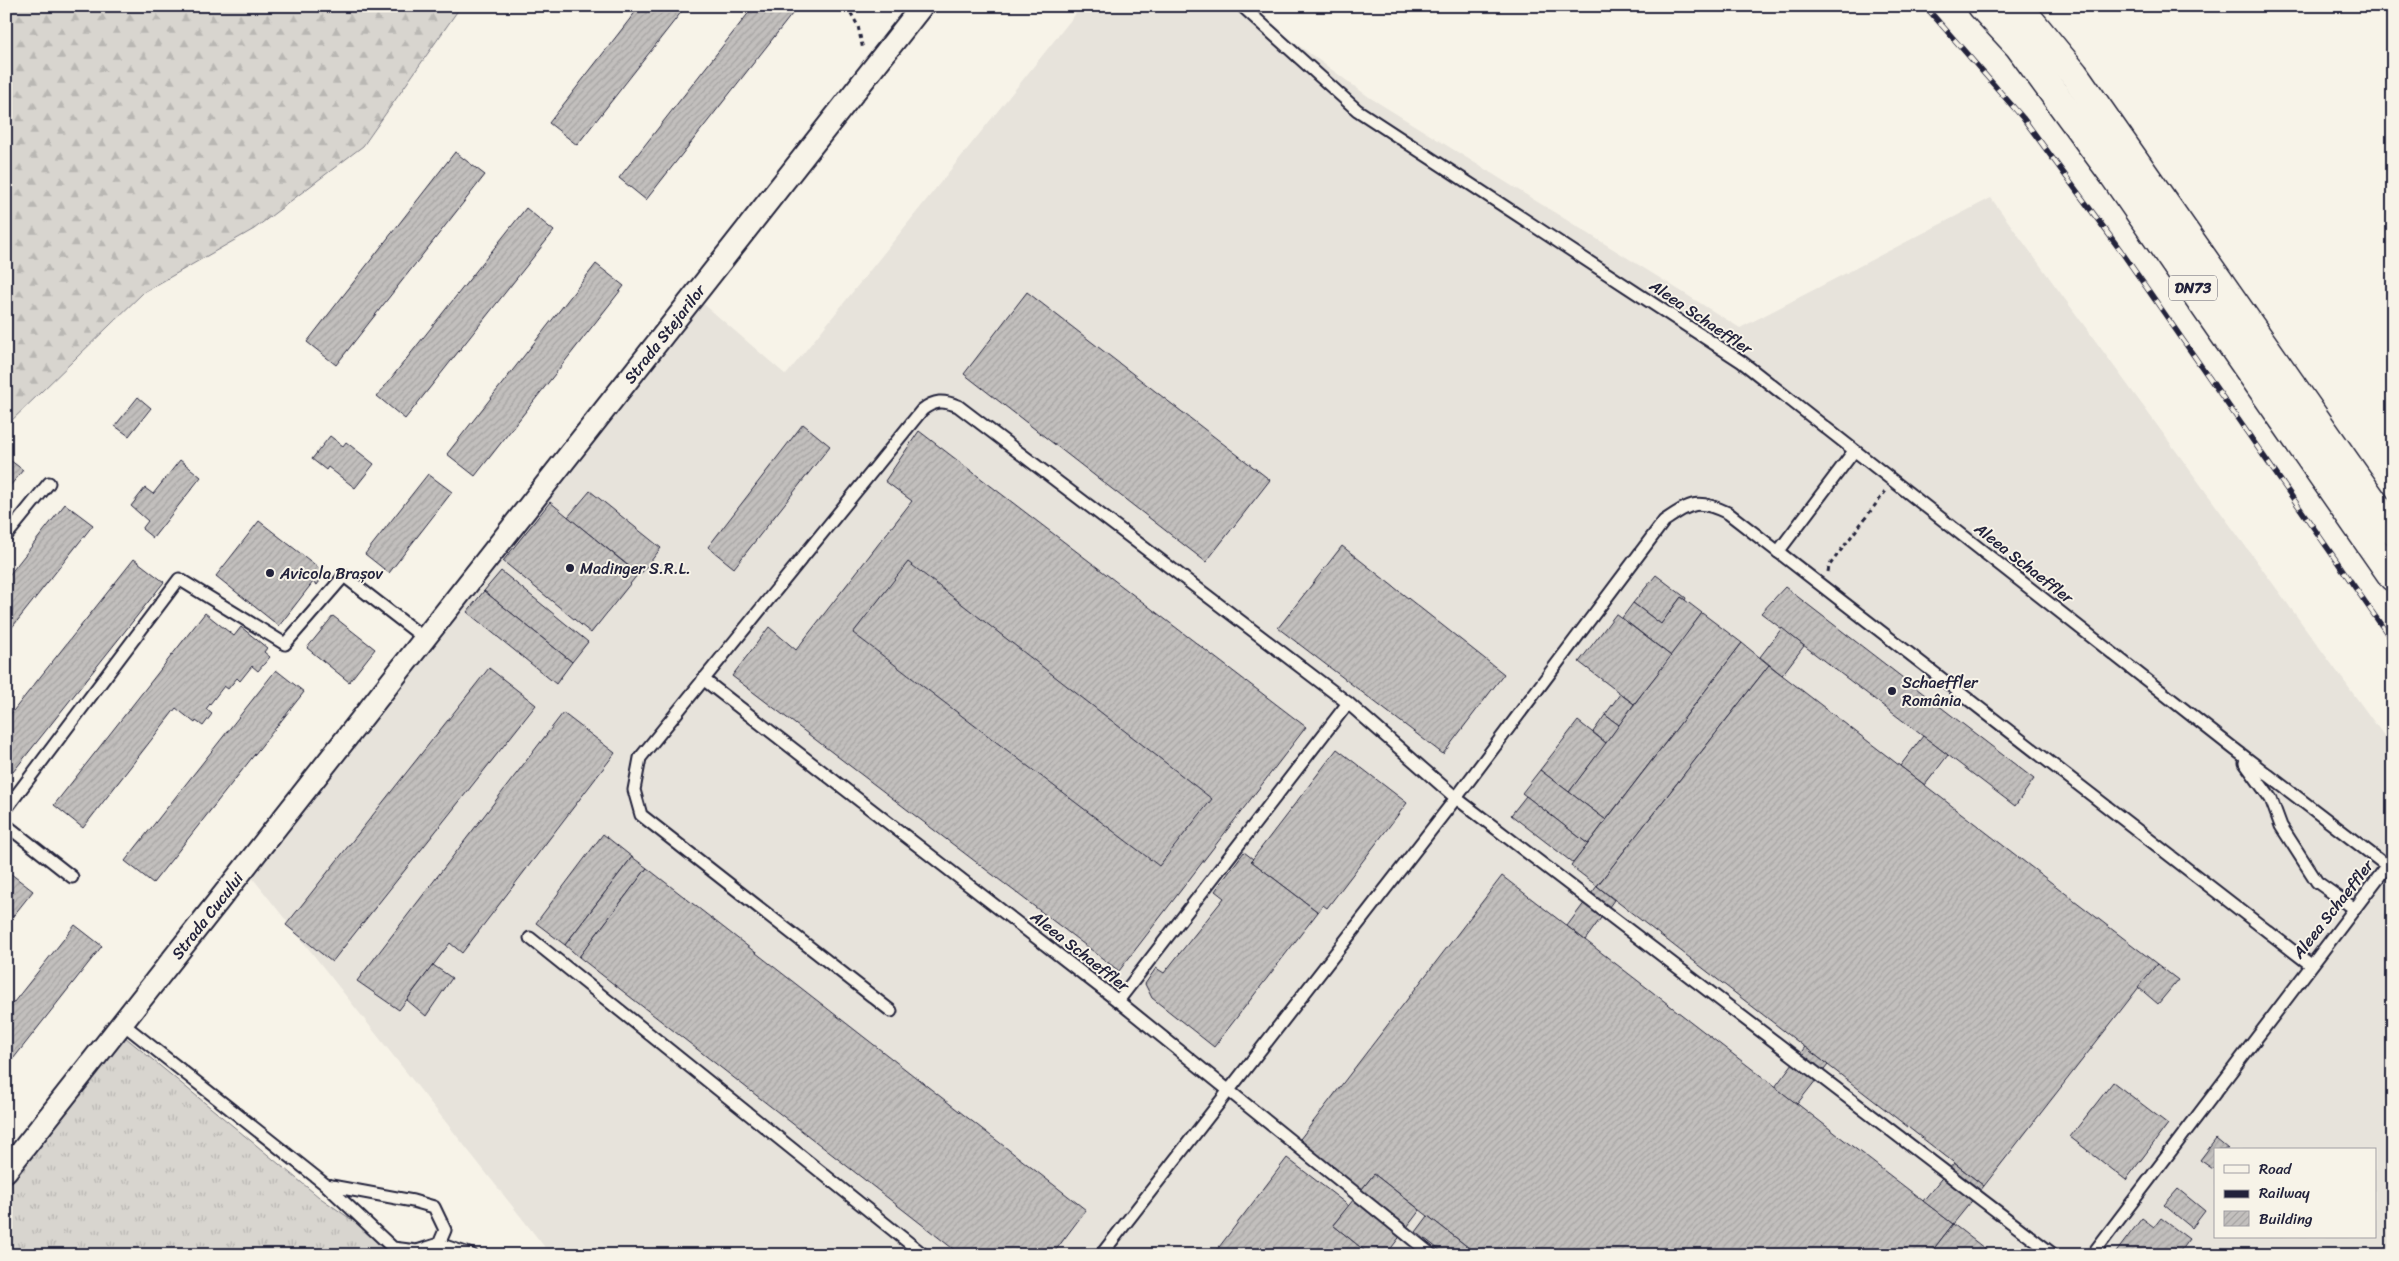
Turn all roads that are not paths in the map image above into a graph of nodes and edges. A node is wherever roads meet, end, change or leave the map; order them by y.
1 (922, 6) edge
2 (1242, 6) edge
3 (1982, 6) edge
4 (2018, 6) edge
5 (1854, 451) junction
6 (49, 483) dead end
7 (2393, 530) edge
8 (6, 536) edge
9 (1778, 552) junction
10 (2393, 577) edge
11 (424, 638) junction
12 (406, 660) joint
13 (702, 679) junction
14 (1348, 703) junction
15 (2233, 748) junction
16 (1456, 798) junction
17 (6, 809) edge
18 (6, 825) edge
19 (2390, 867) edge
20 (72, 877) dead end
21 (2355, 909) junction
22 (530, 938) dead end
23 (2311, 965) junction
24 (1118, 1001) junction
25 (891, 1011) dead end
26 (122, 1023) junction
27 (1229, 1092) junction
28 (6, 1171) edge
29 (326, 1185) junction
30 (439, 1244) junction
31 (472, 1255) edge
32 (924, 1255) edge
33 (1101, 1255) edge
34 (1432, 1255) edge
35 (2054, 1255) edge
36 (2092, 1255) edge

1 - 11 street, Strada Stejarilor
2 - 5 lane, Aleea Schaeffler
3 - 10 highway, DN73
4 - 7 highway, DN73
5 - 9 lane
5 - 15 lane, Aleea Schaeffler
6 - 8 lane
9 - 16 lane
9 - 23 lane
11 - 12 street, Strada Stejarilor
11 - 17 lane
12 - 26 street, Strada Cucului
13 - 14 lane
13 - 24 lane, Aleea Schaeffler
13 - 25 lane
14 - 16 lane
14 - 24 lane
15 - 19 lane, Aleea Schaeffler
15 - 21 lane
16 - 27 lane
16 - 35 lane
18 - 20 lane
19 - 21 lane, Aleea Schaeffler
21 - 23 lane, Aleea Schaeffler
22 - 32 lane
23 - 36 lane, Aleea Schaeffler
24 - 27 lane, Aleea Schaeffler
26 - 28 street, Strada Cucului
26 - 29 lane
27 - 33 lane
27 - 34 lane, Aleea Schaeffler
29 - 30 lane
29 - 30 lane
30 - 31 lane

